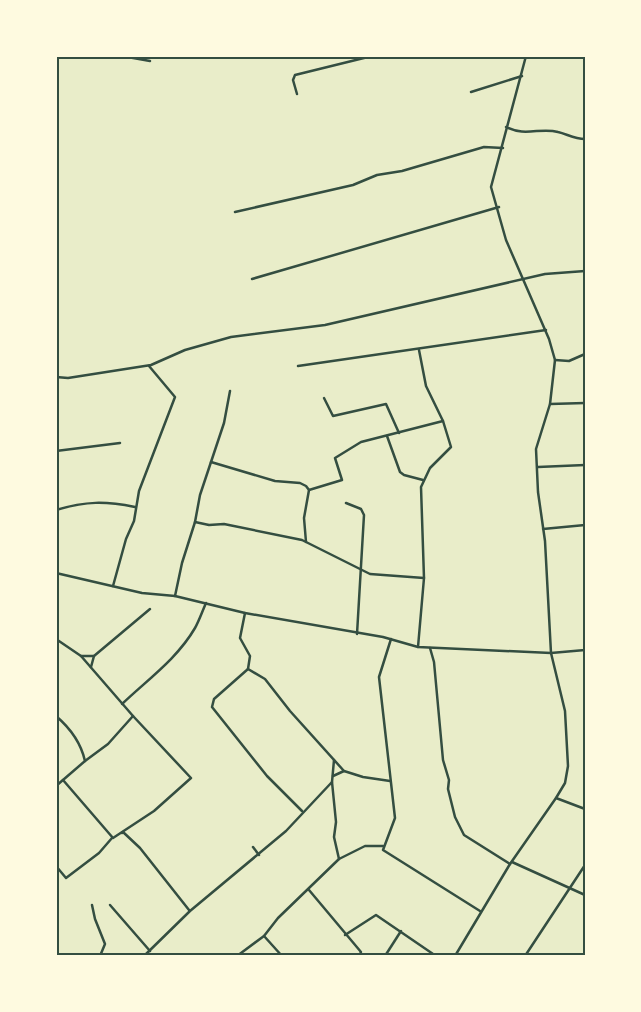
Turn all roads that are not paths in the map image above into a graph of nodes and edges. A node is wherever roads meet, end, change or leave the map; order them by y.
1 (122, 56) edge
2 (372, 56) edge
3 (526, 56) edge
4 (150, 61) dead end
5 (522, 76) junction
6 (471, 92) dead end
7 (297, 94) dead end
8 (506, 127) junction
9 (585, 139) edge
10 (503, 148) junction
11 (498, 207) junction
12 (235, 212) dead end
13 (585, 271) edge
14 (252, 279) dead end
15 (525, 280) junction
16 (546, 330) junction
17 (419, 350) junction
18 (585, 354) edge
19 (555, 360) junction
20 (149, 366) junction
21 (298, 366) dead end
22 (56, 377) edge
23 (230, 391) dead end
24 (324, 398) dead end
25 (585, 403) edge
26 (550, 404) junction
27 (443, 421) junction
28 (399, 433) junction
29 (387, 436) junction
30 (120, 442) dead end
31 (56, 451) edge
32 (211, 462) junction
33 (585, 465) edge
34 (538, 467) junction
35 (423, 480) junction
36 (308, 490) junction
37 (346, 503) dead end
38 (136, 508) junction
39 (56, 510) edge
40 (195, 522) junction
41 (585, 525) edge
42 (543, 529) junction
43 (306, 542) junction
44 (360, 568) junction
45 (56, 574) edge
46 (424, 578) junction
47 (114, 586) junction
48 (176, 596) junction
49 (206, 603) junction
50 (150, 609) dead end
51 (245, 613) junction
52 (357, 634) junction
53 (56, 639) edge
54 (391, 639) junction
55 (418, 647) junction
56 (430, 648) junction
57 (585, 650) edge
58 (551, 653) junction
59 (80, 656) junction
60 (94, 656) junction
61 (91, 667) junction
62 (248, 669) junction
63 (122, 704) junction
64 (56, 716) edge
65 (133, 716) junction
66 (334, 760) junction
67 (85, 761) junction
68 (344, 771) junction
69 (333, 776) junction
70 (63, 780) junction
71 (390, 780) junction
72 (332, 782) junction
73 (56, 786) edge
74 (556, 798) junction
75 (585, 809) edge
76 (302, 811) junction
77 (585, 843) edge
78 (383, 846) junction
79 (253, 847) dead end
80 (585, 854) edge
81 (259, 855) junction
82 (339, 859) junction
83 (511, 863) junction
84 (585, 865) edge
85 (56, 866) edge
86 (309, 890) junction
87 (570, 890) junction
88 (585, 895) edge
89 (92, 905) dead end
90 (110, 905) dead end
91 (190, 911) junction
92 (480, 911) junction
93 (401, 931) junction
94 (345, 935) junction
95 (264, 936) junction
96 (150, 951) junction
97 (100, 956) edge
98 (144, 956) edge
99 (237, 956) edge
100 (282, 956) edge
101 (360, 956) edge
102 (385, 956) edge
103 (436, 956) edge
104 (455, 956) edge
105 (525, 956) edge

1 - 4 street
2 - 7 street
3 - 5 street
5 - 6 street
5 - 8 street
8 - 9 street
8 - 10 street
10 - 11 street
10 - 12 street
11 - 14 street
11 - 15 street
13 - 15 street
15 - 16 street
15 - 20 street
16 - 17 street
16 - 19 street
17 - 21 street
17 - 27 street
18 - 19 street
19 - 26 street
20 - 22 street
20 - 38 street
23 - 32 street
24 - 28 street
25 - 26 street
26 - 34 street
27 - 28 street
27 - 35 street
28 - 29 street
29 - 35 street
29 - 36 street
30 - 31 street
32 - 36 street
32 - 40 street
33 - 34 street
34 - 42 street
35 - 46 street
36 - 43 street
37 - 44 street
38 - 39 street
38 - 47 street
40 - 43 street
40 - 48 street
41 - 42 street
42 - 58 street
43 - 44 street
44 - 46 street
44 - 52 street
45 - 47 street
46 - 55 street
47 - 48 street
48 - 49 street
49 - 51 street
49 - 63 street
50 - 60 street
51 - 52 street
51 - 62 street
52 - 54 street
53 - 59 street
54 - 55 street
54 - 71 street
55 - 56 street
56 - 58 street
56 - 83 street
57 - 58 street
58 - 74 street
59 - 60 street
59 - 61 street
60 - 61 street
61 - 63 street
62 - 66 street
62 - 76 street
63 - 65 street
64 - 67 street
65 - 67 street
65 - 70 street
66 - 68 street
66 - 69 street
67 - 70 street
68 - 69 street
68 - 71 street
69 - 72 street
70 - 73 street
71 - 78 street
72 - 76 street
72 - 82 street
74 - 75 street
74 - 83 street
76 - 81 street
77 - 80 street
78 - 82 street
78 - 92 street
79 - 81 street
81 - 91 street
82 - 86 street
83 - 87 street
83 - 92 street
84 - 87 street
85 - 91 street
86 - 94 street
86 - 95 street
87 - 88 street
87 - 105 street
89 - 97 street
90 - 96 street
91 - 96 street
92 - 104 street
93 - 94 street
93 - 102 street
93 - 103 street
94 - 101 street
95 - 99 street
95 - 100 street
96 - 98 street

